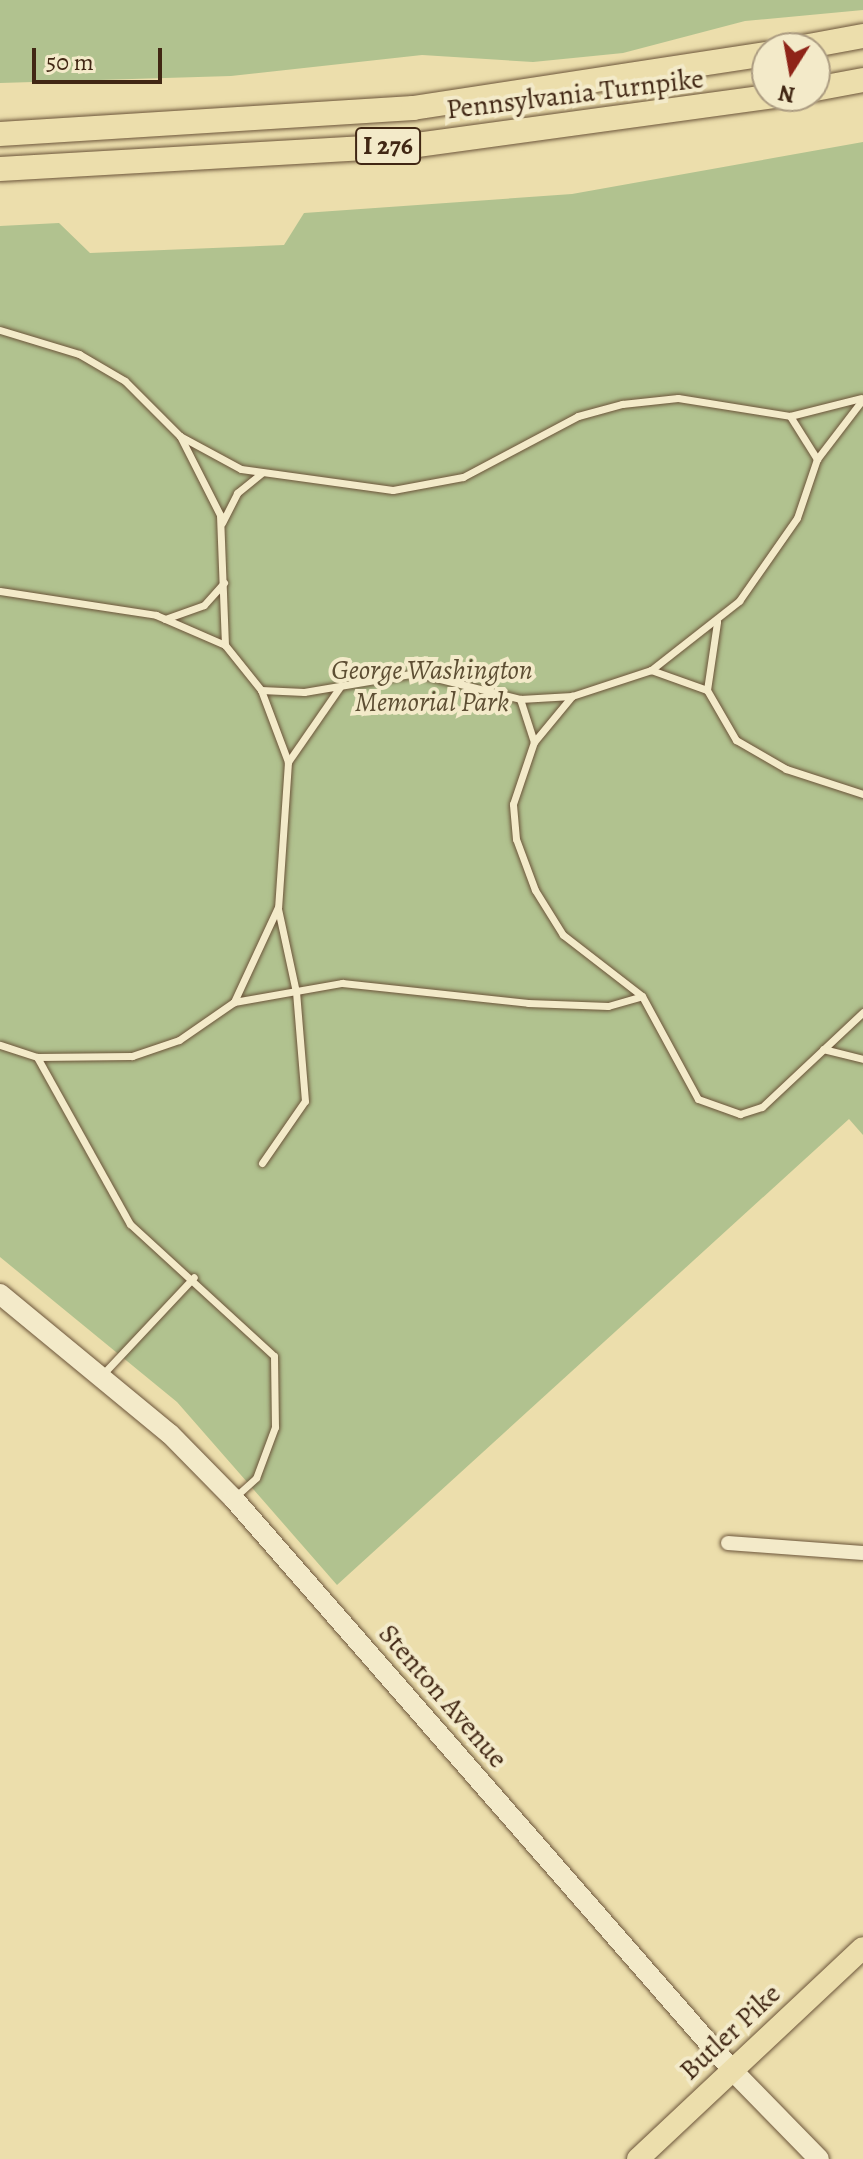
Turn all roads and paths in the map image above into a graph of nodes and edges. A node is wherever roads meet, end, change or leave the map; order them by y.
1 (863, 36) edge
2 (831, 42) edge
3 (751, 56) edge
4 (863, 80) edge
5 (831, 86) edge
6 (751, 99) edge
7 (0, 134) edge
8 (0, 169) edge
9 (0, 330) edge
10 (863, 398) edge
11 (790, 416) junction
12 (180, 436) junction
13 (817, 459) junction
14 (262, 473) junction
15 (222, 523) junction
16 (226, 581) junction
17 (0, 591) edge
18 (164, 619) junction
19 (718, 620) junction
20 (225, 645) junction
21 (651, 670) junction
22 (340, 687) junction
23 (261, 690) junction
24 (707, 690) junction
25 (572, 696) junction
26 (520, 699) junction
27 (534, 742) junction
28 (288, 762) junction
29 (859, 786) edge
30 (863, 794) edge
31 (278, 907) junction
32 (296, 992) junction
33 (642, 996) junction
34 (234, 1002) junction
35 (863, 1012) edge
36 (0, 1045) edge
37 (823, 1049) junction
38 (37, 1057) junction
39 (863, 1059) edge
40 (262, 1163) dead end
41 (194, 1277) junction
42 (0, 1294) edge
43 (101, 1376) junction
44 (233, 1498) junction
45 (728, 1543) dead end
46 (863, 1553) edge
47 (863, 1948) edge
48 (733, 2071) junction
49 (638, 2159) edge
50 (819, 2159) edge

1 - 2 highway
3 - 7 highway, Pennsylvania Turnpike / I 276
4 - 5 highway
6 - 8 highway, Pennsylvania Turnpike / I 276
9 - 12 lane
10 - 11 lane
10 - 13 lane
11 - 13 lane
11 - 14 lane
12 - 14 lane
12 - 15 lane
13 - 19 lane
14 - 15 lane
15 - 16 lane
16 - 18 lane
16 - 20 lane
17 - 18 lane
18 - 20 lane
19 - 21 lane
19 - 24 lane
20 - 23 lane
21 - 24 lane
21 - 25 lane
22 - 23 lane
22 - 26 lane
22 - 28 lane
23 - 28 lane
24 - 29 lane
25 - 26 lane
25 - 27 lane
26 - 27 lane
27 - 33 lane
28 - 31 lane
29 - 30 lane
31 - 32 lane
31 - 34 lane
32 - 33 lane
32 - 34 lane
32 - 40 lane
33 - 37 lane
34 - 38 lane
35 - 37 lane
36 - 38 lane
37 - 39 lane
38 - 41 lane
41 - 43 lane
41 - 44 lane
42 - 43 main road, Stenton Avenue
43 - 44 main road, Stenton Avenue
44 - 48 main road, Stenton Avenue
45 - 46 street
47 - 48 main road, Butler Pike
48 - 49 main road, Butler Pike
48 - 50 main road, Stenton Avenue

